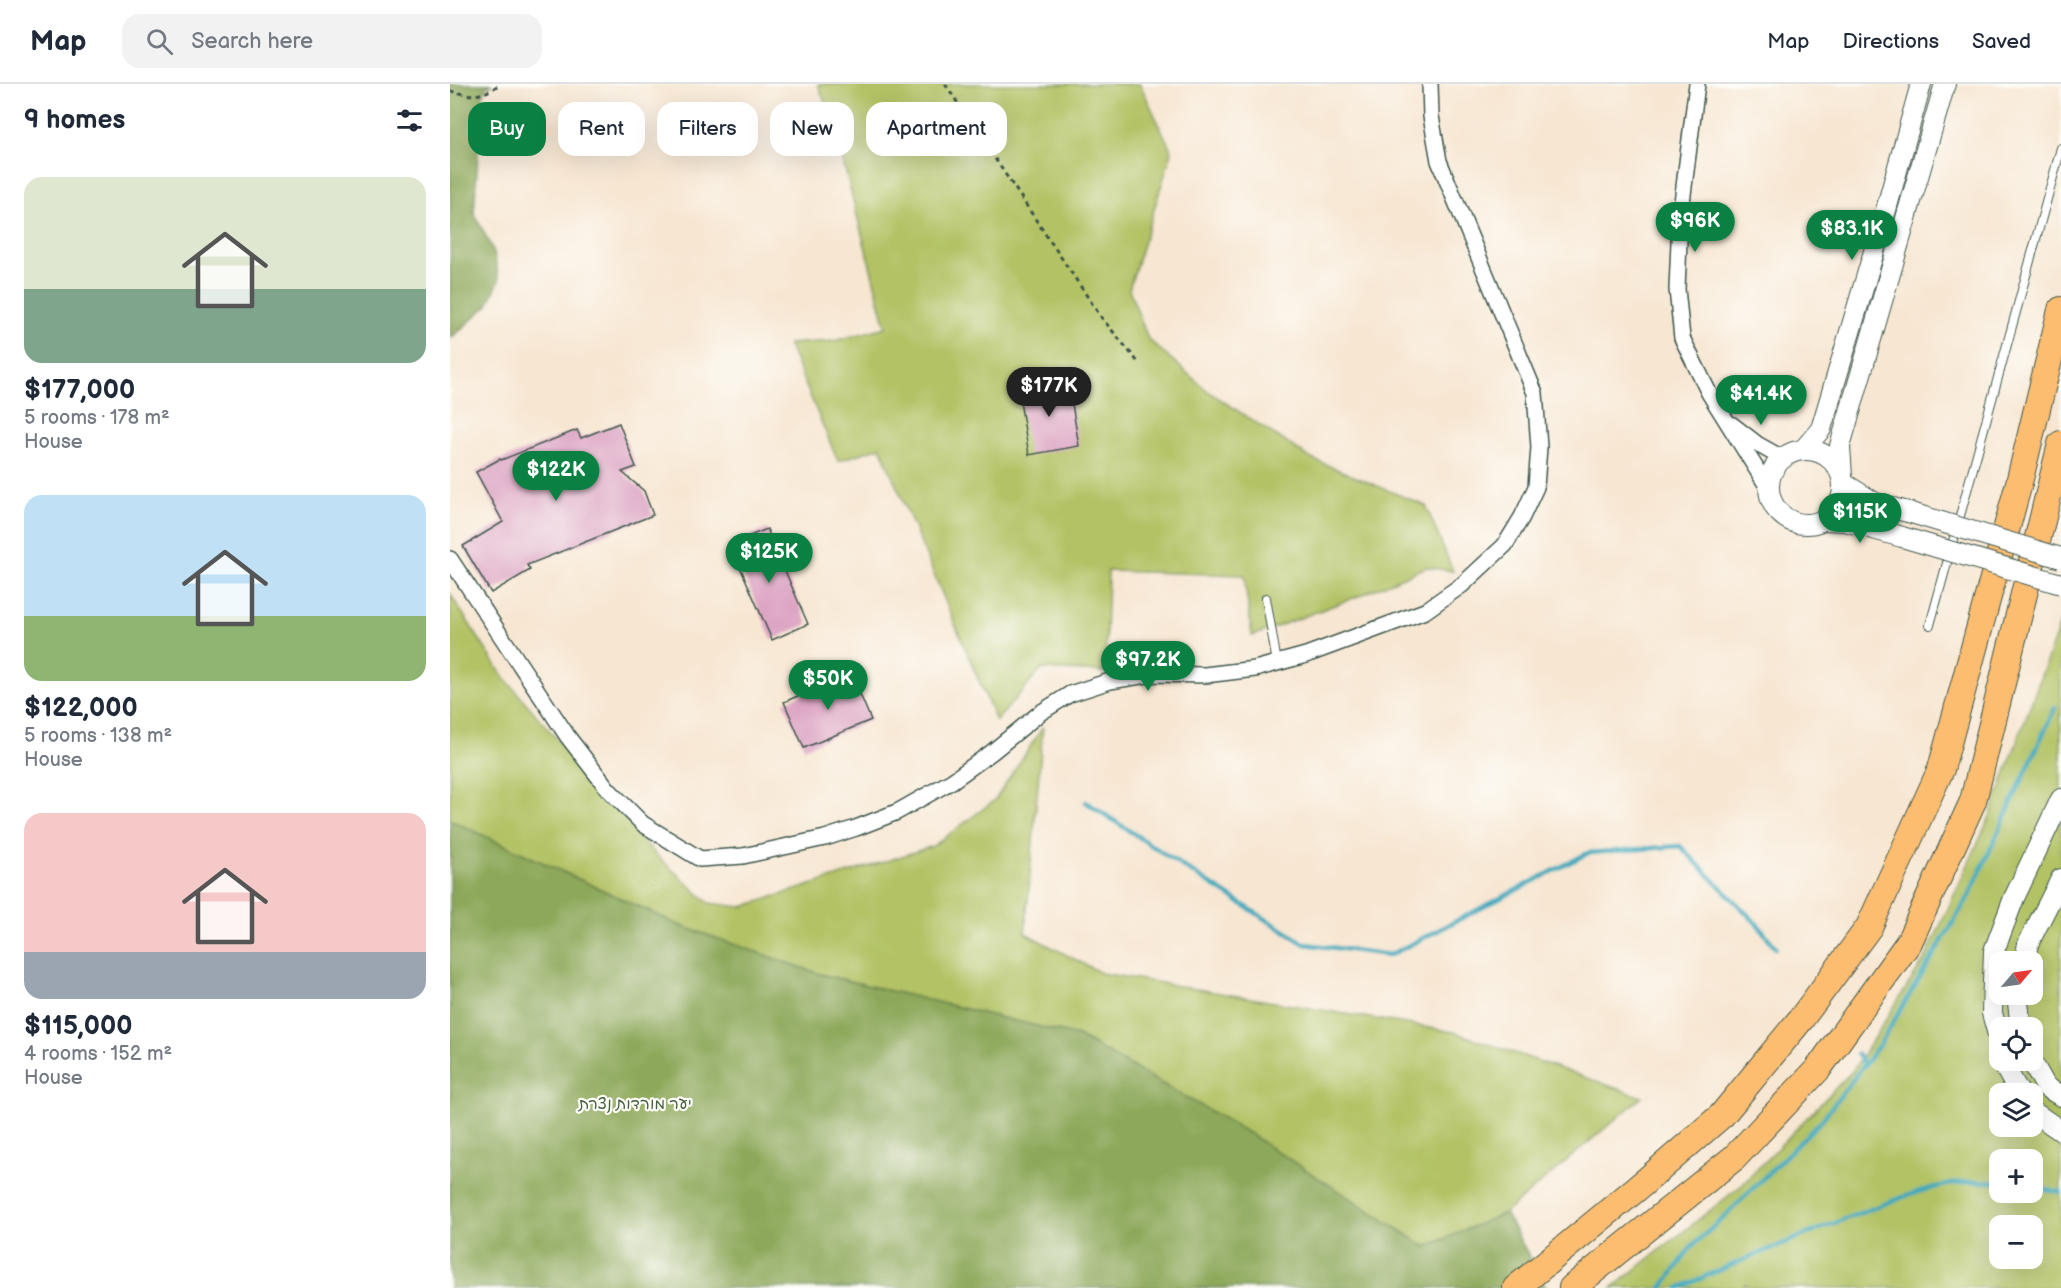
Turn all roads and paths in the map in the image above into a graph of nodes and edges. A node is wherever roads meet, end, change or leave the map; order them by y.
1 (500, 84) edge
2 (945, 84) edge
3 (1430, 84) edge
4 (1696, 84) edge
5 (1921, 84) edge
6 (1945, 84) edge
7 (450, 91) edge
8 (2061, 148) edge
9 (2061, 310) edge
10 (1138, 362) dead end
11 (1724, 419) junction
12 (2061, 444) edge
13 (1804, 449) junction
14 (1782, 458) junction
15 (1843, 480) junction
16 (1769, 489) junction
17 (1824, 520) junction
18 (2061, 558) edge
19 (450, 559) edge
20 (2061, 584) edge
21 (1266, 598) dead end
22 (1930, 625) dead end
23 (1277, 663) junction
24 (2061, 799) edge
25 (2061, 879) edge
26 (2026, 951) edge
27 (1993, 1017) edge
28 (2037, 1071) edge
29 (2061, 1096) edge
30 (2043, 1119) edge
31 (2061, 1131) edge
32 (1516, 1288) edge
33 (1572, 1288) edge

1 - 7 path
2 - 10 path
3 - 23 street
4 - 11 street
5 - 13 street
6 - 15 street
8 - 22 lane
9 - 32 highway
11 - 14 street
11 - 16 street
12 - 33 highway
13 - 14 street
13 - 15 street
14 - 16 street
15 - 17 street
15 - 18 street, bridge
16 - 17 street
17 - 20 street, bridge
19 - 23 street
21 - 23 lane
24 - 27 street
25 - 26 street
28 - 29 street
30 - 31 street

